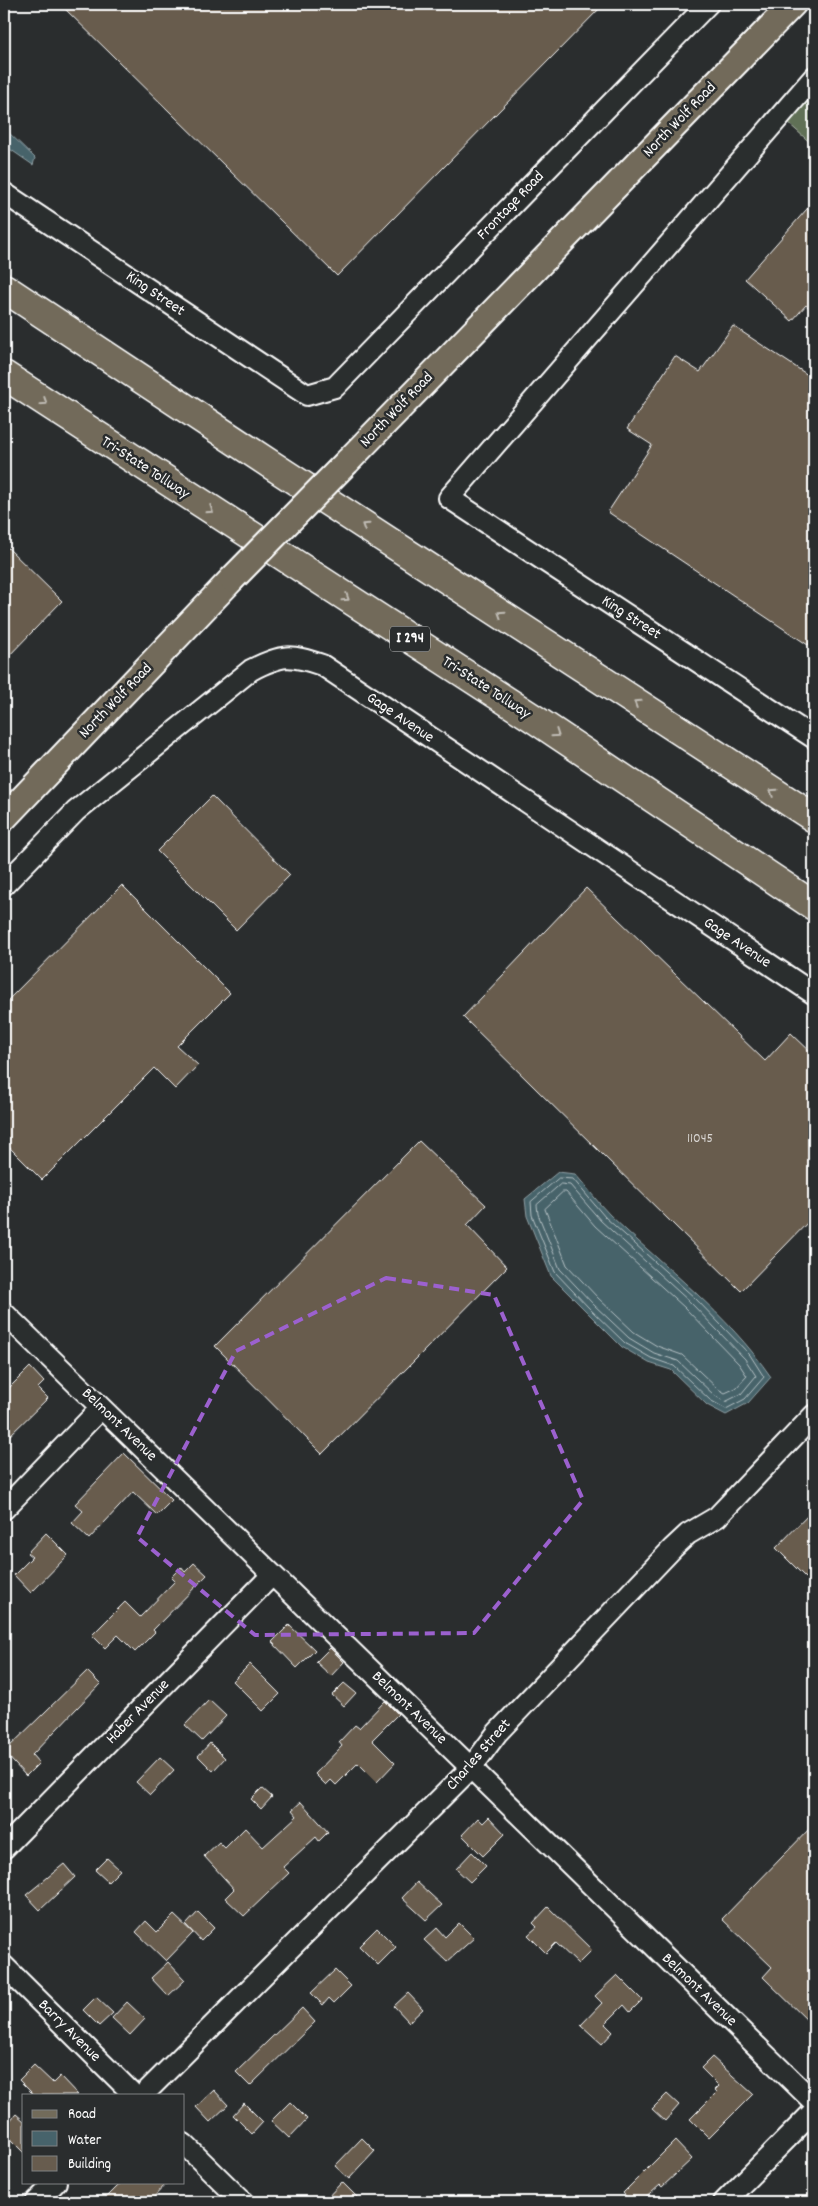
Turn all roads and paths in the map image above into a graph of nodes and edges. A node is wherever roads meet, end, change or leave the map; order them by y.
1 (708, 4) edge
2 (793, 4) edge
3 (814, 78) edge
4 (4, 193) edge
5 (4, 288) edge
6 (4, 375) edge
7 (307, 394) joint
8 (814, 738) edge
9 (4, 818) edge
10 (814, 818) edge
11 (4, 885) edge
12 (814, 906) edge
13 (814, 994) edge
14 (4, 1313) edge
15 (101, 1408) junction
16 (814, 1415) edge
17 (4, 1509) edge
18 (272, 1575) junction
19 (471, 1768) junction
20 (4, 1848) edge
21 (4, 1966) edge
22 (133, 2094) edge
23 (144, 2094) edge
24 (814, 2102) edge
25 (814, 2111) edge
26 (185, 2145) edge
27 (54, 2184) edge
28 (36, 2202) edge
29 (243, 2202) edge
30 (724, 2202) edge

1 - 7 street, Frontage Road
2 - 9 main road, North Wolf Road, bridge
3 - 8 street, King Street
4 - 7 street, King Street
10 -> 5 highway
6 -> 12 highway, Tri-State Tollway / I 294
11 - 13 street, Gage Avenue
14 - 15 street, Belmont Avenue
15 - 17 street
15 - 18 street, Belmont Avenue
16 - 19 street, Charles Street
18 - 19 street, Belmont Avenue
18 - 20 street, Haber Avenue
19 - 23 street, Charles Street
19 - 24 street, Belmont Avenue
21 - 22 street, Barry Avenue
25 - 30 street
26 - 29 street
27 - 28 street

